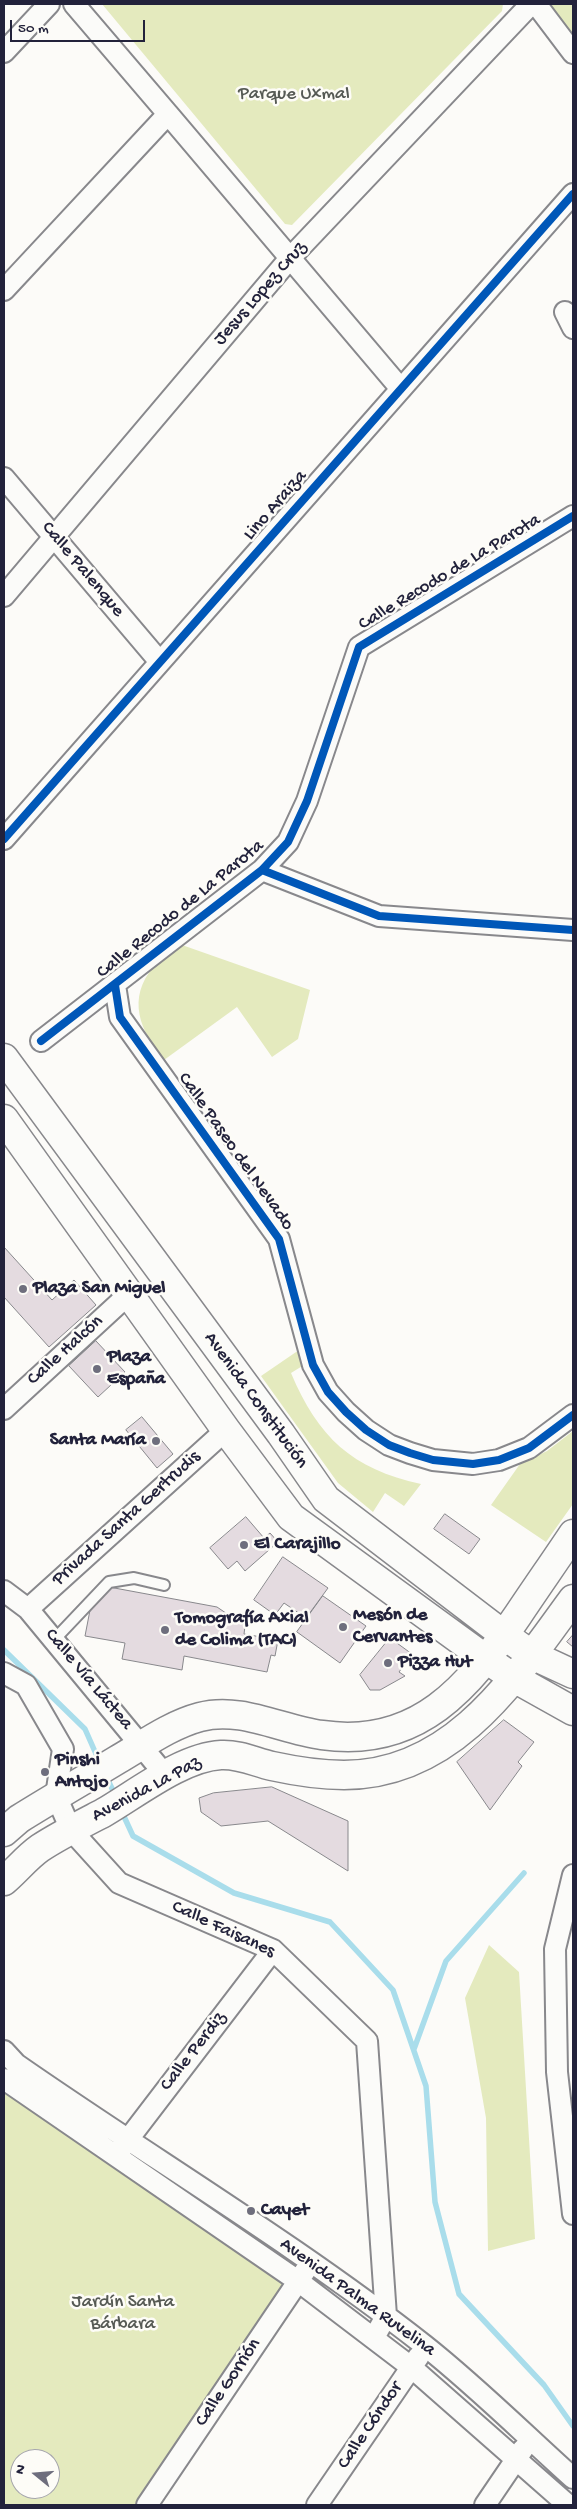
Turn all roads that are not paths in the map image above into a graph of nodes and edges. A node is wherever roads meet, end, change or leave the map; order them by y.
1 (49, 4) edge
2 (74, 4) edge
3 (531, 4) edge
4 (536, 4) edge
5 (4, 52) edge
6 (573, 53) edge
7 (168, 114) junction
8 (573, 194) edge
9 (291, 257) junction
10 (4, 290) edge
11 (401, 389) junction
12 (4, 478) edge
13 (572, 519) edge
14 (54, 538) junction
15 (4, 596) edge
16 (160, 662) junction
17 (4, 839) edge
18 (262, 870) junction
19 (573, 930) edge
20 (114, 985) junction
21 (41, 1041) dead end
22 (4, 1058) edge
23 (7, 1131) edge
24 (129, 1294) junction
25 (4, 1409) edge
26 (573, 1415) edge
27 (226, 1430) junction
28 (281, 1434) junction
29 (249, 1460) junction
30 (573, 1534) edge
31 (164, 1585) dead end
32 (4, 1591) edge
33 (573, 1598) edge
34 (28, 1609) junction
35 (504, 1636) junction
36 (54, 1640) junction
37 (532, 1655) junction
38 (486, 1660) junction
39 (4, 1673) edge
40 (573, 1674) edge
41 (514, 1678) junction
42 (573, 1711) edge
43 (142, 1745) junction
44 (166, 1776) junction
45 (56, 1796) junction
46 (71, 1830) junction
47 (4, 1832) edge
48 (573, 1875) edge
49 (4, 1881) edge
50 (273, 1950) junction
51 (7, 2067) edge
52 (565, 2067) edge
53 (121, 2148) junction
54 (573, 2214) edge
55 (312, 2261) junction
56 (298, 2280) junction
57 (386, 2316) junction
58 (374, 2338) junction
59 (426, 2346) junction
60 (411, 2367) junction
61 (530, 2439) junction
62 (516, 2460) junction
63 (573, 2478) edge
64 (147, 2505) edge
65 (317, 2505) edge
66 (485, 2505) edge
67 (568, 2505) edge

1 - 5 street
2 - 7 street
3 - 9 street, Jesus Lopez Cruz
4 - 6 street
7 - 9 street
7 - 10 street
8 - 11 street, Lino Araiza
9 - 11 street
9 - 14 street, Jesus Lopez Cruz
11 - 16 street, Lino Araiza
12 - 14 street, Calle Palenque
13 - 18 street, Calle Recodo de La Parota
14 - 15 street, Jesus Lopez Cruz
14 - 16 street, Calle Palenque
16 - 17 street, Lino Araiza
18 - 19 street
18 - 20 street, Calle Recodo de La Parota
20 - 21 street, Calle Recodo de La Parota
20 - 26 street, Calle Paseo del Nevado
22 - 28 street, Avenida Constitución
23 - 24 street, Avenida Constitución
24 - 25 street, Calle Halcón
24 - 27 street, Avenida Constitución
27 - 29 street, Avenida Constitución
27 - 34 street, Privada Santa Gertrudis
28 - 29 street
28 - 35 street, Avenida Constitución
29 - 38 street, Avenida Constitución
30 - 35 street, Avenida La Paz
31 - 36 lane
32 - 34 street, Calle Vía Láctea
33 - 37 street, Avenida La Paz
34 - 36 street, Calle Vía Láctea
35 - 37 street, Avenida Constitución
35 - 38 street, Avenida La Paz
36 - 43 street, Calle Vía Láctea
37 - 40 street, Avenida Constitución
37 - 41 street, Avenida La Paz
38 - 41 street, Avenida Constitución
38 - 43 street, Avenida La Paz
39 - 45 street
41 - 42 street, Avenida Constitución
41 - 44 street, Avenida La Paz
43 - 44 street, Calle Vía Láctea
43 - 45 street, Avenida La Paz
44 - 46 street, Avenida La Paz
45 - 46 street, Calle Faisanes
45 - 47 street, Avenida La Paz
46 - 49 street, Avenida La Paz
46 - 50 street, Calle Faisanes
48 - 52 street
50 - 53 street, Calle Perdiz
50 - 57 street, Calle Faisanes
51 - 53 street, Avenida Palma Ruvelina
52 - 54 street
53 - 55 street, Avenida Palma Ruvelina
53 - 56 street, Avenida Palma Ruvelina
55 - 56 street, Calle Gorrión
55 - 57 street, Avenida Palma Ruvelina
56 - 58 street, Avenida Palma Ruvelina
56 - 64 street, Calle Gorrión
57 - 58 street
57 - 59 street, Avenida Palma Ruvelina
58 - 60 street, Avenida Palma Ruvelina
59 - 60 street, Calle Cóndor
59 - 61 street, Avenida Palma Ruvelina
60 - 62 street, Avenida Palma Ruvelina
60 - 65 street, Calle Cóndor
61 - 62 street
61 - 63 street, Avenida Palma Ruvelina
62 - 66 street
62 - 67 street, Avenida Palma Ruvelina

